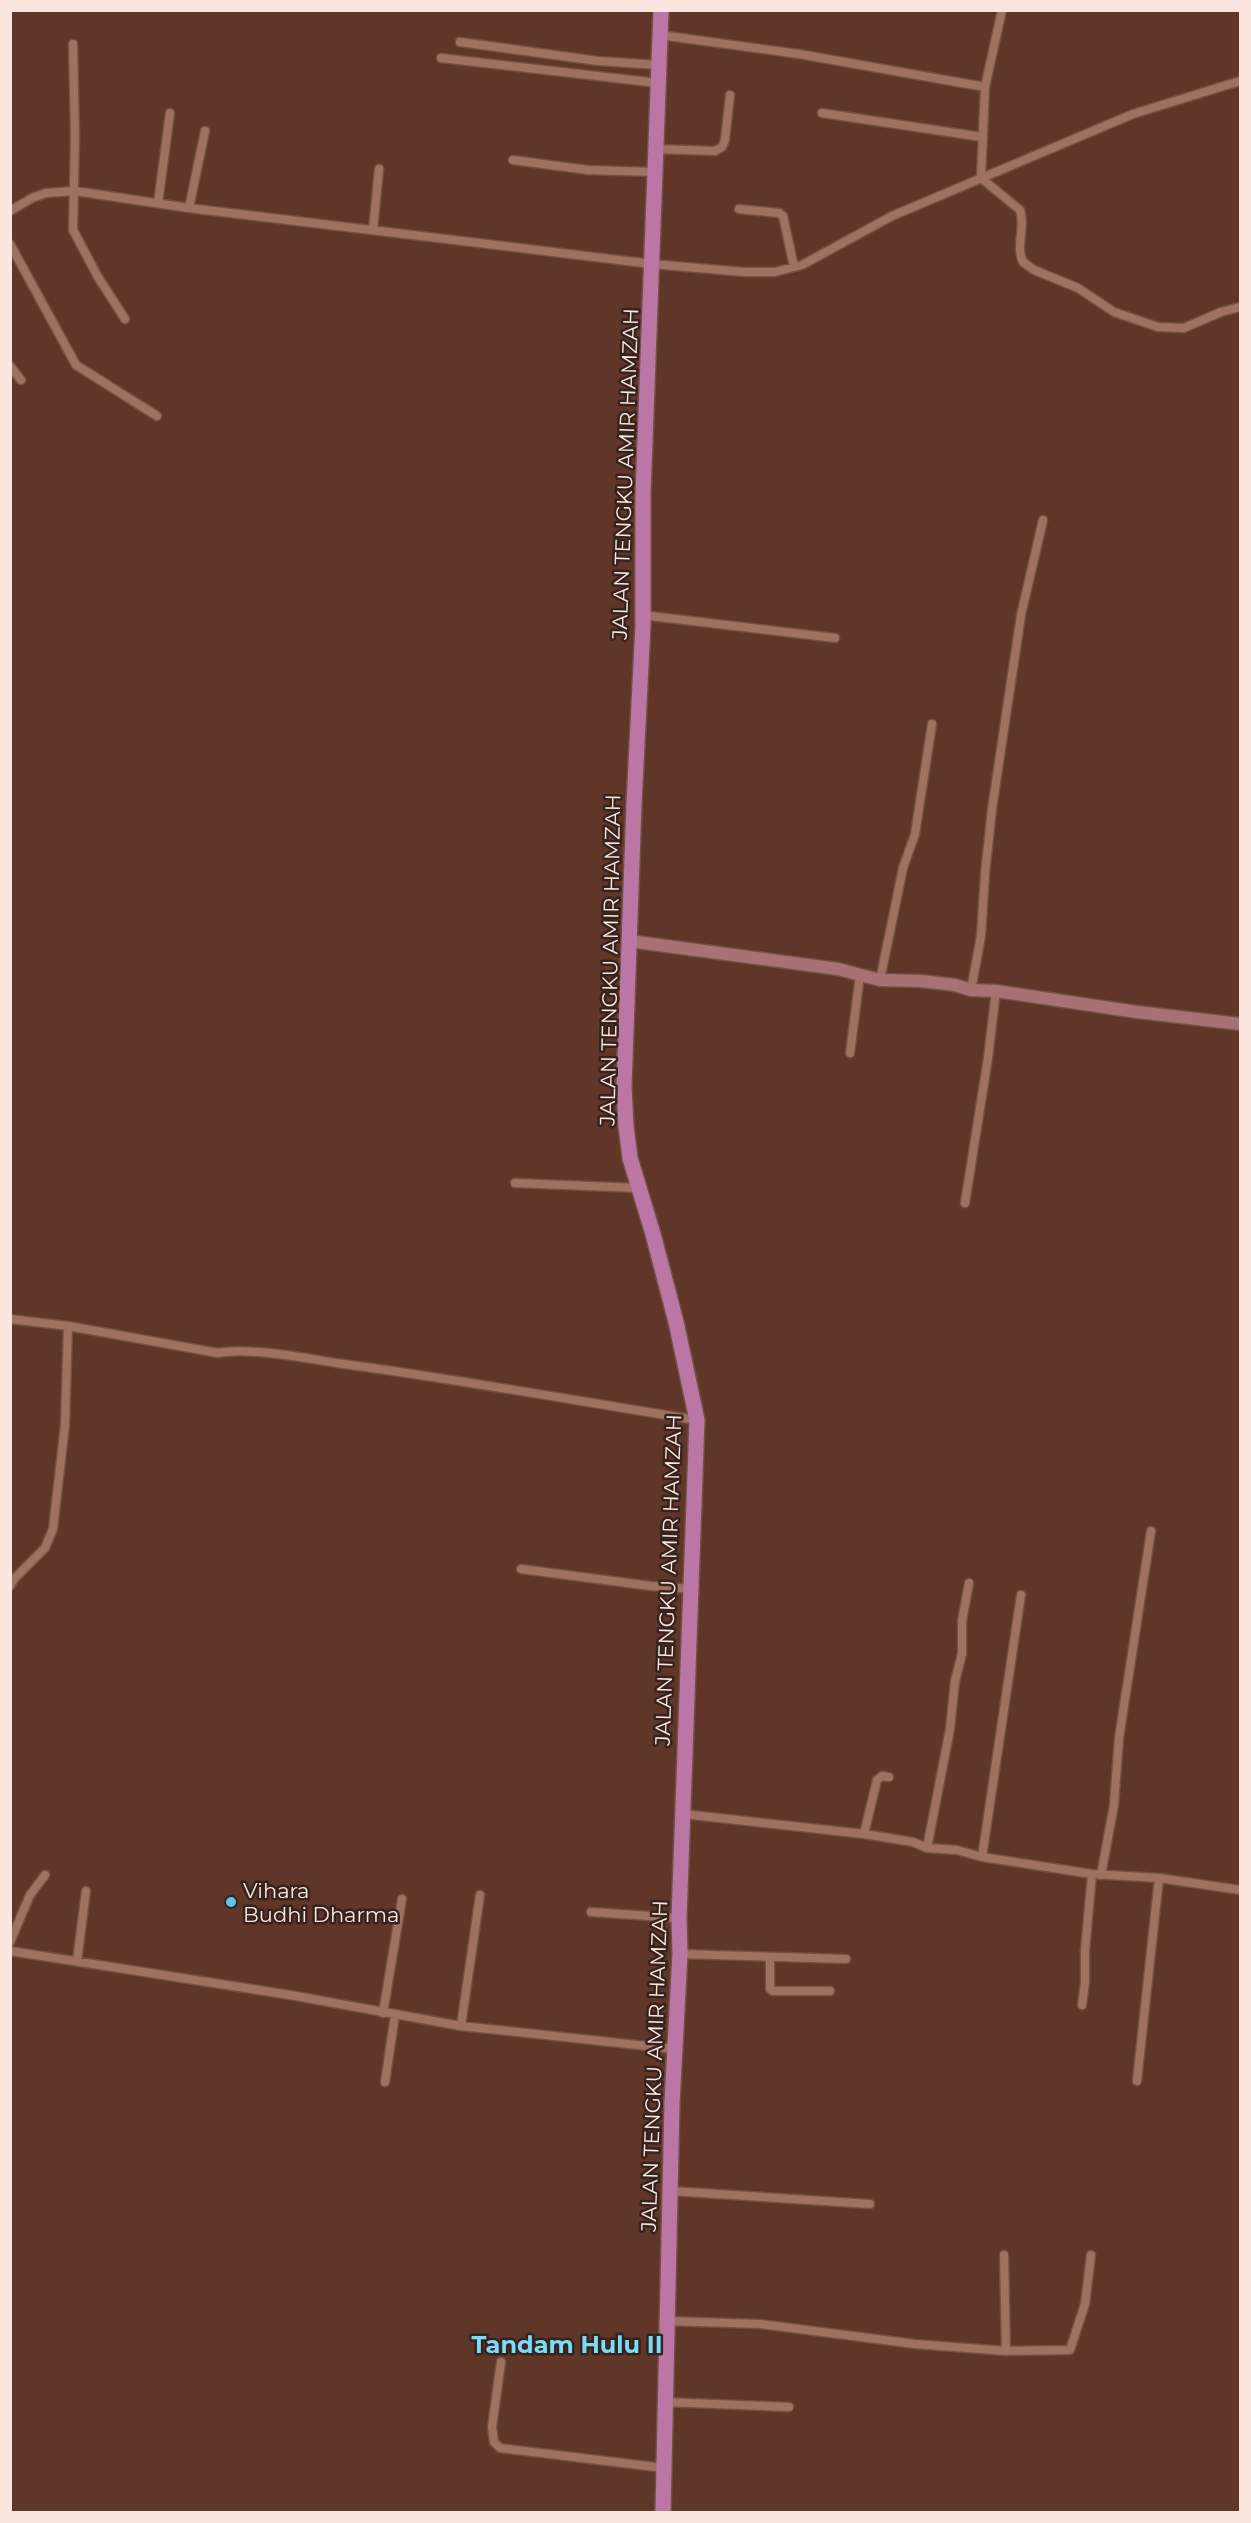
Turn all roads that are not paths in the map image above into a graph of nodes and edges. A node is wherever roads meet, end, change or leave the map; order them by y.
1 (661, 10) edge
2 (1002, 10) edge
3 (660, 35) junction
4 (460, 42) dead end
5 (73, 44) dead end
6 (441, 58) dead end
7 (659, 65) junction
8 (1240, 81) edge
9 (658, 83) junction
10 (985, 87) junction
11 (730, 94) dead end
12 (170, 113) dead end
13 (822, 113) dead end
14 (205, 131) dead end
15 (982, 137) junction
16 (656, 149) junction
17 (513, 160) dead end
18 (379, 169) dead end
19 (656, 172) junction
20 (981, 178) junction
21 (75, 191) junction
22 (158, 203) junction
23 (189, 208) junction
24 (739, 209) dead end
25 (10, 211) edge
26 (373, 230) junction
27 (10, 244) edge
28 (652, 264) junction
29 (798, 266) junction
30 (1240, 307) edge
31 (125, 319) dead end
32 (10, 366) edge
33 (21, 380) dead end
34 (157, 416) dead end
35 (1043, 520) dead end
36 (642, 615) junction
37 (835, 638) dead end
38 (932, 724) dead end
39 (629, 941) junction
40 (860, 975) junction
41 (880, 980) junction
42 (971, 990) junction
43 (996, 991) junction
44 (1240, 1024) edge
45 (850, 1053) dead end
46 (515, 1183) dead end
47 (638, 1188) junction
48 (965, 1203) dead end
49 (10, 1319) edge
50 (68, 1326) junction
51 (697, 1420) junction
52 (1151, 1531) dead end
53 (521, 1569) dead end
54 (969, 1583) dead end
55 (10, 1586) edge
56 (692, 1589) junction
57 (1021, 1595) dead end
58 (889, 1777) dead end
59 (683, 1814) junction
60 (864, 1834) junction
61 (927, 1848) junction
62 (982, 1857) junction
63 (45, 1875) dead end
64 (1097, 1875) junction
65 (1159, 1878) junction
66 (1240, 1890) edge
67 (86, 1891) dead end
68 (480, 1895) dead end
69 (402, 1899) dead end
70 (591, 1912) dead end
71 (679, 1918) junction
72 (10, 1942) edge
73 (10, 1951) edge
74 (680, 1954) junction
75 (770, 1957) junction
76 (846, 1959) dead end
77 (77, 1961) junction
78 (830, 1991) dead end
79 (1082, 2005) dead end
80 (382, 2013) junction
81 (395, 2015) junction
82 (461, 2026) junction
83 (675, 2049) junction
84 (1137, 2081) dead end
85 (385, 2082) dead end
86 (671, 2191) junction
87 (870, 2204) dead end
88 (1091, 2254) dead end
89 (1004, 2255) dead end
90 (667, 2321) junction
91 (1006, 2351) junction
92 (501, 2362) dead end
93 (665, 2402) junction
94 (789, 2407) dead end
95 (664, 2468) junction
96 (663, 2512) edge

1 - 3 highway, JALAN TENGKU AMIR HAMZAH
2 - 10 street
3 - 7 highway, JALAN TENGKU AMIR HAMZAH
3 - 10 street
4 - 7 street
5 - 21 street
6 - 9 street
7 - 9 highway, JALAN TENGKU AMIR HAMZAH
8 - 20 street
9 - 16 highway, JALAN TENGKU AMIR HAMZAH
10 - 15 street
11 - 16 street
12 - 22 street
13 - 15 street
14 - 23 street
15 - 20 street
16 - 19 highway, JALAN TENGKU AMIR HAMZAH
17 - 19 street
18 - 26 street
19 - 28 highway, JALAN TENGKU AMIR HAMZAH
20 - 29 street
20 - 30 street
21 - 22 street
21 - 25 street
21 - 31 street
22 - 23 street
23 - 26 street
24 - 29 street
26 - 28 street
27 - 34 street
28 - 29 street
28 - 36 highway, JALAN TENGKU AMIR HAMZAH
32 - 33 street
35 - 42 street
36 - 37 street
36 - 39 highway, JALAN TENGKU AMIR HAMZAH
38 - 41 street
39 - 40 street
39 - 47 highway, JALAN TENGKU AMIR HAMZAH
40 - 41 street
40 - 45 street
41 - 42 street
42 - 43 street
43 - 44 street
43 - 48 street
46 - 47 street
47 - 51 highway, JALAN TENGKU AMIR HAMZAH
49 - 50 street
50 - 51 street
50 - 55 street
51 - 56 highway, JALAN TENGKU AMIR HAMZAH
52 - 64 street
53 - 56 street
54 - 61 street
56 - 59 highway, JALAN TENGKU AMIR HAMZAH
57 - 62 street
58 - 60 street
59 - 60 street
59 - 71 highway, JALAN TENGKU AMIR HAMZAH
60 - 61 street
61 - 62 street
62 - 64 street
63 - 72 street
64 - 65 street
64 - 79 street
65 - 66 street
65 - 84 street
67 - 77 street
68 - 82 street
69 - 80 street
70 - 71 street
71 - 74 highway, JALAN TENGKU AMIR HAMZAH
73 - 77 street
74 - 75 street
74 - 83 highway, JALAN TENGKU AMIR HAMZAH
75 - 76 street
75 - 78 street
77 - 80 street
80 - 81 street
81 - 82 street
81 - 85 street
82 - 83 street
83 - 86 highway, JALAN TENGKU AMIR HAMZAH
86 - 87 street
86 - 90 highway, JALAN TENGKU AMIR HAMZAH
88 - 91 street
89 - 91 street
90 - 91 street
90 - 93 highway, JALAN TENGKU AMIR HAMZAH
92 - 95 street
93 - 94 street
93 - 95 highway, JALAN TENGKU AMIR HAMZAH
95 - 96 highway, JALAN TENGKU AMIR HAMZAH

